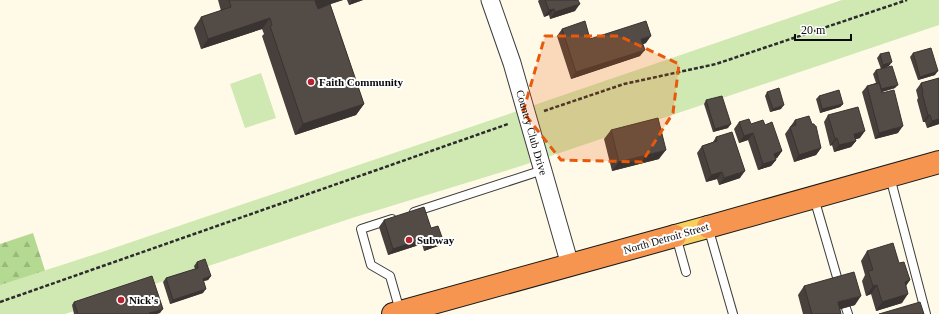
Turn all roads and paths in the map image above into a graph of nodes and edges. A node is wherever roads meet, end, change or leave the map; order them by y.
1 (490, 0) edge
2 (908, 0) edge
3 (544, 112) dead end
4 (508, 124) dead end
5 (939, 162) edge
6 (542, 170) junction
7 (890, 175) junction
8 (814, 197) junction
9 (708, 226) junction
10 (675, 236) junction
11 (570, 265) junction
12 (686, 272) dead end
13 (839, 284) edge
14 (0, 302) edge
15 (397, 313) edge
16 (733, 314) edge
17 (926, 314) edge

1 - 6 street, Country Club Drive
2 - 3 path
4 - 14 path
5 - 7 highway, North Detroit Street
6 - 11 street, Country Club Drive
6 - 15 lane
7 - 8 highway, North Detroit Street
7 - 17 lane
8 - 9 highway, North Detroit Street
8 - 13 lane
9 - 10 main road, North Detroit Street
9 - 16 lane
10 - 11 highway, North Detroit Street
10 - 12 lane
11 - 15 highway, North Detroit Street

